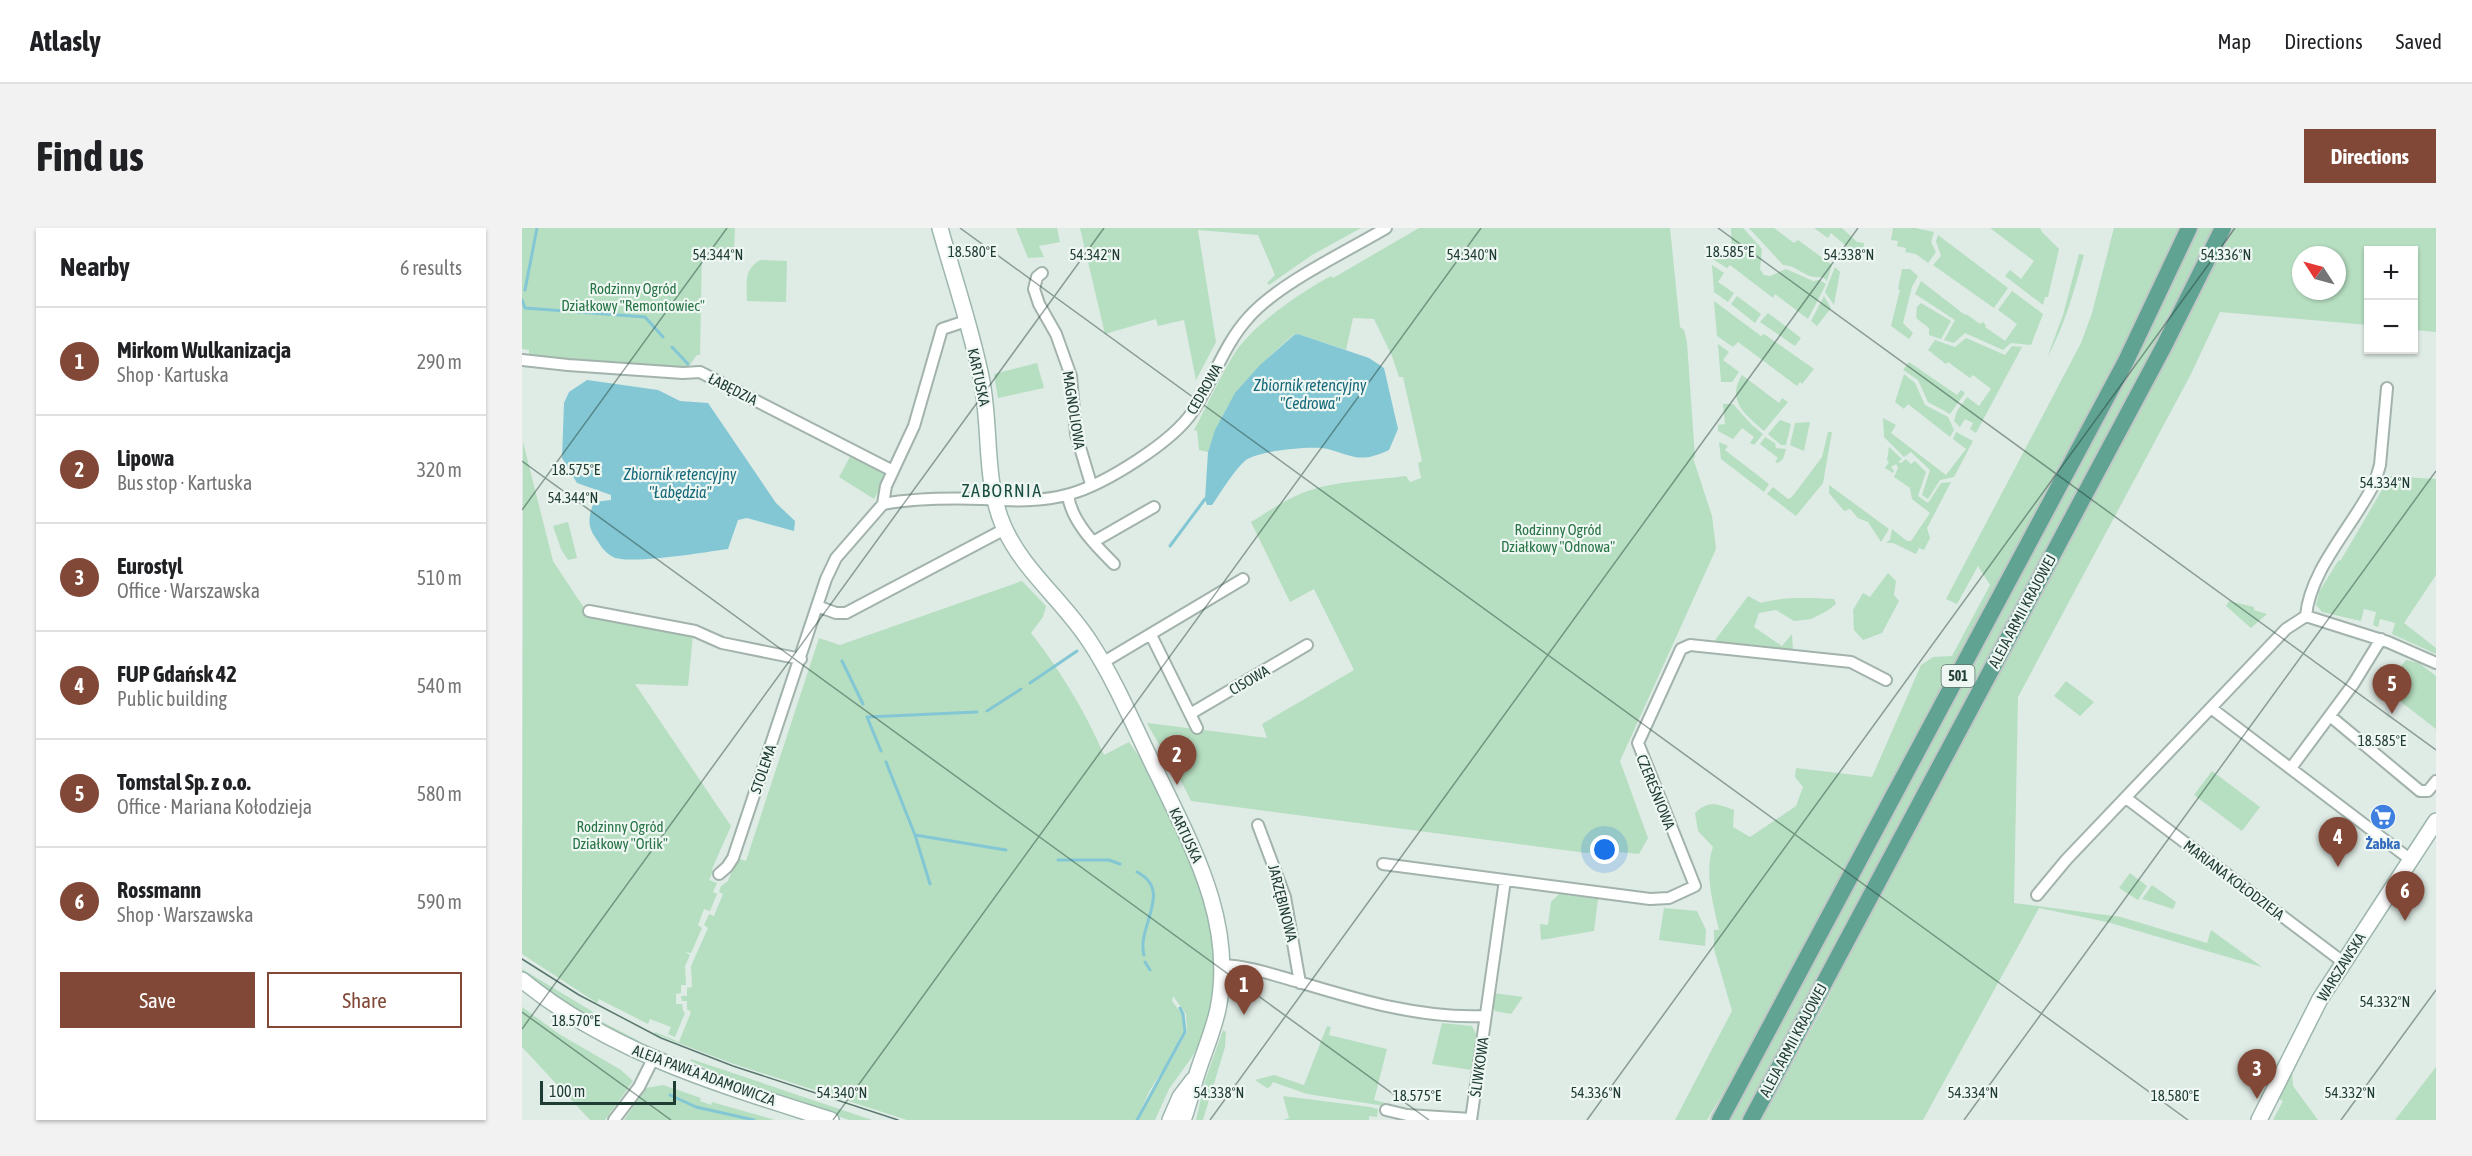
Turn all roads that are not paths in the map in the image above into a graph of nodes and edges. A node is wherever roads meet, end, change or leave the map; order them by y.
1 (940, 228) edge
2 (1386, 228) edge
3 (2189, 228) edge
4 (2223, 228) edge
5 (1042, 273) dead end
6 (966, 321) junction
7 (522, 360) edge
8 (2387, 388) dead end
9 (893, 471) junction
10 (1091, 484) junction
11 (1068, 495) junction
12 (995, 500) junction
13 (883, 504) junction
14 (1154, 507) dead end
15 (1005, 528) junction
16 (1093, 542) junction
17 (1114, 564) dead end
18 (1243, 579) dead end
19 (817, 606) junction
20 (589, 611) dead end
21 (2306, 616) junction
22 (1151, 635) junction
23 (2381, 639) junction
24 (1307, 645) dead end
25 (801, 659) junction
26 (1102, 663) junction
27 (2436, 663) edge
28 (1886, 680) dead end
29 (2211, 708) junction
30 (1190, 714) junction
31 (2330, 716) junction
32 (1197, 728) dead end
33 (2291, 768) junction
34 (2436, 781) edge
35 (2126, 798) junction
36 (2436, 821) edge
37 (1258, 825) dead end
38 (2411, 860) junction
39 (1383, 864) dead end
40 (719, 874) dead end
41 (1505, 880) junction
42 (2037, 895) dead end
43 (2343, 962) junction
44 (1222, 965) junction
45 (522, 980) edge
46 (1299, 983) junction
47 (1485, 1016) junction
48 (653, 1059) junction
49 (1196, 1075) junction
50 (1386, 1110) dead end
51 (614, 1120) edge
52 (831, 1120) edge
53 (1170, 1120) edge
54 (1183, 1120) edge
55 (1471, 1120) edge
56 (1720, 1120) edge
57 (1751, 1120) edge
58 (2259, 1120) edge

1 - 6 street, KARTUSKA
2 - 10 street, CEDROWA
3 - 56 main road, ALEJA ARMII KRAJOWEJ / 501
4 - 57 main road, ALEJA ARMII KRAJOWEJ / 501
5 - 10 street, MAGNOLIOWA
6 - 9 street, STOLEMA
6 - 12 street, KARTUSKA
7 - 9 street, ŁABĘDZIA
8 - 21 street
9 - 13 street, STOLEMA
10 - 11 street, CEDROWA
11 - 12 street, CEDROWA
11 - 16 street
12 - 13 street
12 - 15 street, KARTUSKA
13 - 19 street, STOLEMA
14 - 16 street
15 - 19 street
15 - 26 street, KARTUSKA
16 - 17 street
18 - 22 street
19 - 25 street, STOLEMA
20 - 25 street
21 - 23 street
21 - 29 street
22 - 26 street
22 - 30 street
23 - 27 street
23 - 31 street
24 - 30 street, CISOWA
25 - 40 street, STOLEMA
26 - 44 street, KARTUSKA
28 - 41 street, CZEREŚNIOWA
29 - 33 street
29 - 35 street
30 - 32 street
31 - 33 street
31 - 34 street
33 - 38 street
35 - 42 street
35 - 43 street, MARIANA KOŁODZIEJA
36 - 38 street, WARSZAWSKA
37 - 46 street, JARZĘBINOWA
38 - 43 street, WARSZAWSKA
39 - 41 street, CZEREŚNIOWA
41 - 47 street
43 - 58 street, WARSZAWSKA
44 - 46 street
44 - 49 street, KARTUSKA
45 - 48 street, ALEJA PAWŁA ADAMOWICZA
46 - 47 street
47 - 55 street, ŚLIWKOWA
48 - 51 street
48 - 52 street, ALEJA PAWŁA ADAMOWICZA
49 - 53 street, KARTUSKA
49 - 54 street, KARTUSKA
50 - 55 street, ŚLIWKOWA

